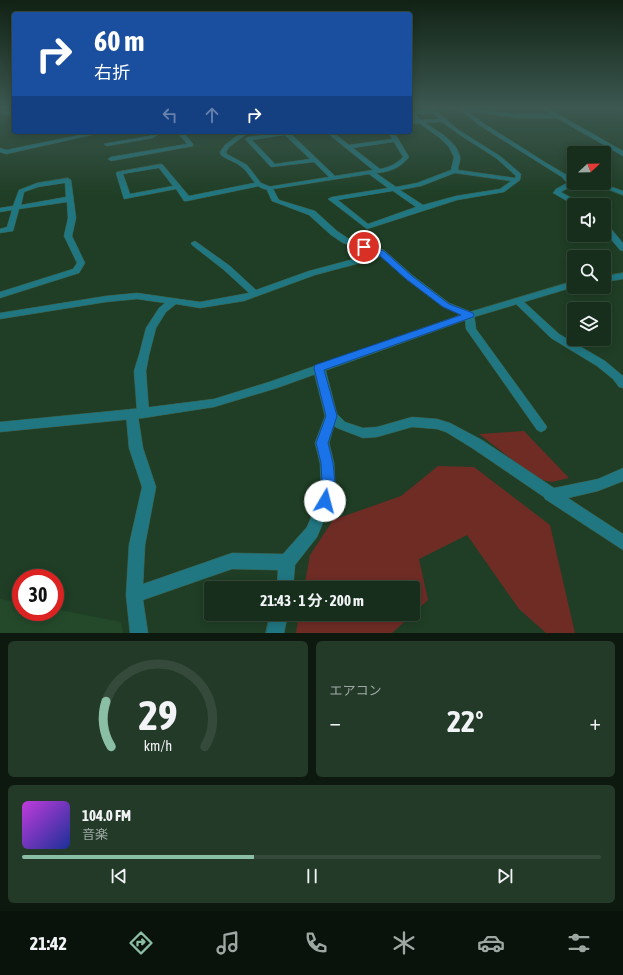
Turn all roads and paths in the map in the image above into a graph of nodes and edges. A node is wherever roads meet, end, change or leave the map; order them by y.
1 (75, 138) edge
2 (148, 138) edge
3 (185, 138) edge
4 (238, 138) edge
5 (257, 138) edge
6 (291, 138) edge
7 (336, 138) edge
8 (395, 138) edge
9 (441, 138) edge
10 (467, 138) edge
11 (503, 138) edge
12 (595, 138) edge
13 (397, 140) junction
14 (107, 144) dead end
15 (623, 145) edge
16 (610, 146) joint
17 (348, 147) junction
18 (611, 147) edge
19 (0, 150) edge
20 (623, 154) edge
21 (112, 159) dead end
22 (316, 160) junction
23 (379, 171) junction
24 (454, 171) junction
25 (371, 173) junction
26 (564, 176) junction
27 (567, 176) edge
28 (334, 178) junction
29 (517, 180) junction
30 (259, 184) junction
31 (178, 187) junction
32 (269, 188) junction
33 (611, 189) edge
34 (394, 190) junction
35 (623, 193) edge
36 (567, 198) edge
37 (70, 199) junction
38 (15, 208) junction
39 (422, 208) junction
40 (0, 210) edge
41 (0, 231) edge
42 (611, 234) edge
43 (196, 243) dead end
44 (623, 248) edge
45 (381, 252) junction
46 (623, 276) edge
47 (611, 278) edge
48 (567, 286) edge
49 (255, 294) junction
50 (0, 295) edge
51 (174, 301) junction
52 (519, 302) junction
53 (470, 315) junction
54 (0, 316) edge
55 (319, 368) junction
56 (623, 384) edge
57 (137, 413) junction
58 (331, 416) junction
59 (541, 426) dead end
60 (0, 427) edge
61 (623, 474) edge
62 (550, 495) junction
63 (623, 544) edge
64 (287, 562) junction
65 (286, 581) edge
66 (134, 595) junction
67 (277, 621) edge
68 (139, 633) edge
69 (274, 633) edge

1 - 19 street
2 - 14 street
3 - 21 street
4 - 30 street
5 - 22 street
6 - 22 street
7 - 17 street
8 - 13 street
9 - 24 street
10 - 29 street
11 - 26 street
12 - 16 street
13 - 17 street
13 - 23 street
15 - 16 street
17 - 23 street
18 - 20 street
22 - 28 street
23 - 25 street
24 - 29 street
24 - 34 street
25 - 28 street
25 - 34 street
26 - 27 street
26 - 36 street
28 - 32 street
29 - 39 street
30 - 31 street
30 - 32 street
31 - 31 street
32 - 45 street
33 - 35 street
34 - 39 street
34 - 39 street
37 - 38 street
37 - 38 street
37 - 50 street
38 - 40 street
38 - 41 street
42 - 44 street
43 - 49 street
45 - 49 street
45 - 53 street
46 - 47 street
48 - 52 street
49 - 51 street
51 - 54 street
51 - 57 street
52 - 53 street
52 - 56 street
53 - 55 street
53 - 59 street
55 - 57 street
55 - 58 street
57 - 60 street
57 - 66 street
58 - 62 street
58 - 64 street
61 - 62 street
62 - 63 street
64 - 65 street
64 - 66 street
66 - 68 street
67 - 69 street

